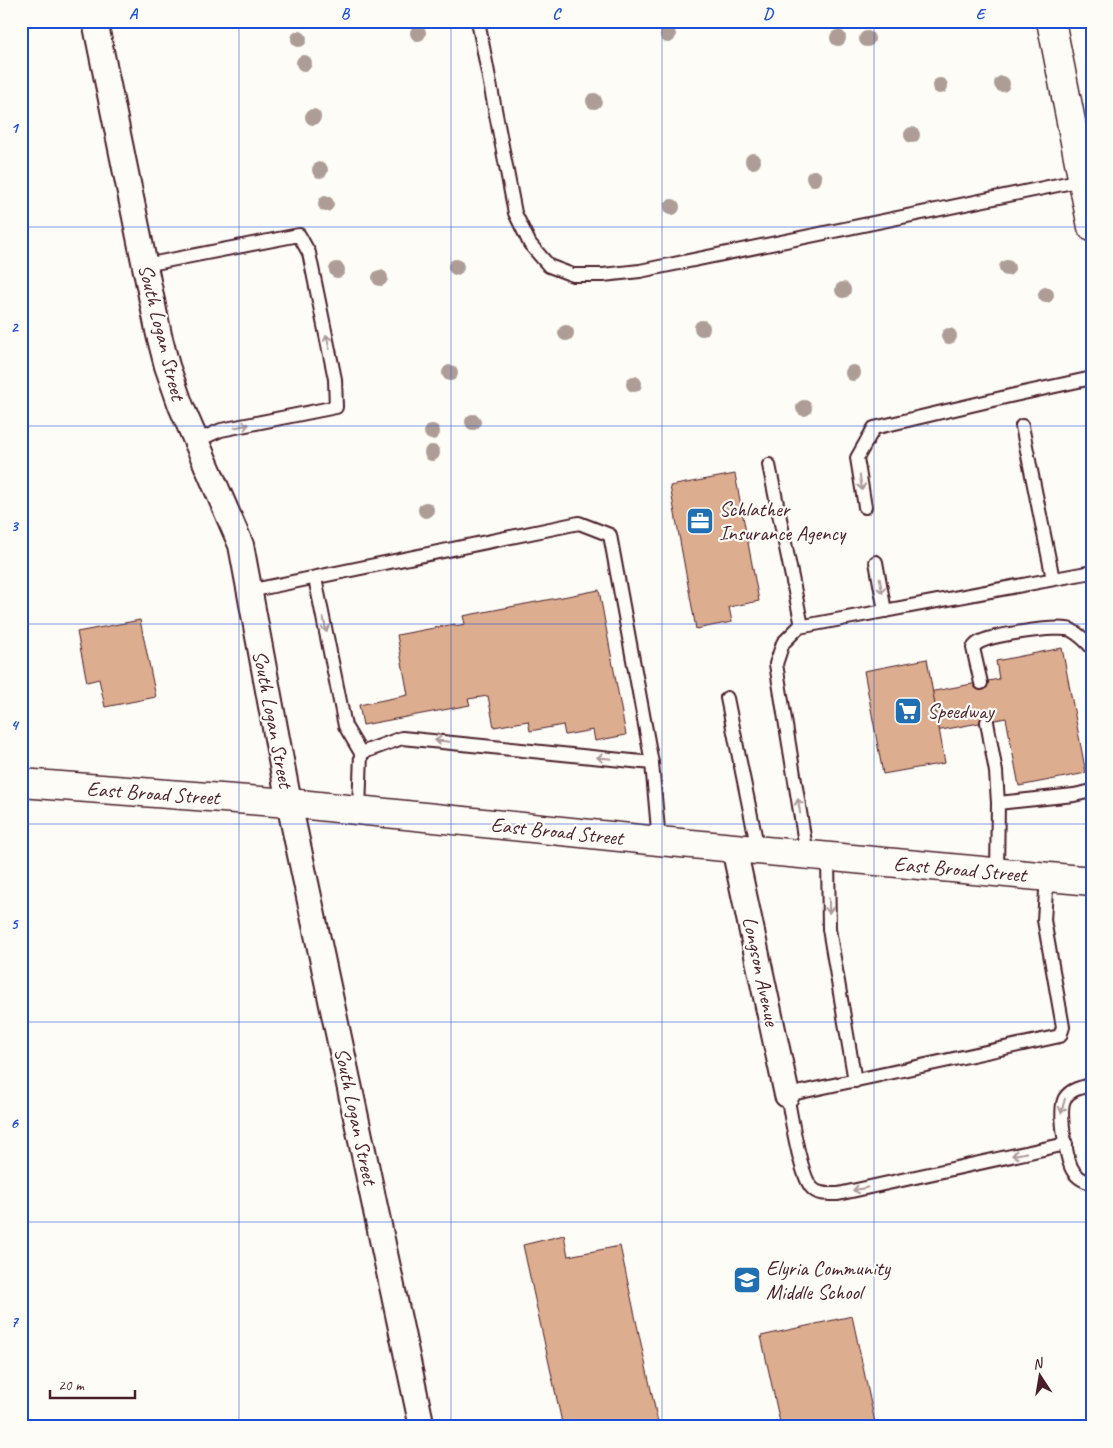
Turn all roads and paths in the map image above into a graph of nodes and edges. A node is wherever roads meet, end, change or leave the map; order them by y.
1 (95, 21) edge
2 (478, 21) edge
3 (1051, 21) edge
4 (1085, 175) edge
5 (1091, 215) edge
6 (145, 265) junction
7 (1092, 378) edge
8 (1022, 426) dead end
9 (196, 441) junction
10 (769, 465) dead end
11 (864, 507) dead end
12 (876, 562) dead end
13 (1092, 572) edge
14 (315, 578) junction
15 (1053, 579) junction
16 (249, 591) junction
17 (885, 611) junction
18 (802, 626) junction
19 (1092, 648) edge
20 (980, 683) dead end
21 (727, 698) dead end
22 (987, 722) dead end
23 (360, 753) junction
24 (652, 763) junction
25 (21, 783) edge
26 (1092, 791) edge
27 (998, 803) junction
28 (289, 804) junction
29 (359, 810) junction
30 (660, 841) junction
31 (746, 849) junction
32 (818, 856) junction
33 (997, 872) junction
34 (1047, 877) junction
35 (1092, 881) edge
36 (855, 1081) junction
37 (1092, 1085) edge
38 (786, 1095) junction
39 (1066, 1144) junction
40 (1092, 1183) edge
41 (422, 1427) edge

1 - 6 street, South Logan Street
2 - 4 lane
3 - 4 street
4 - 5 street
6 - 9 street, South Logan Street
9 -> 6 lane
7 -> 11 lane
8 - 15 lane
9 - 16 street, South Logan Street
10 - 18 lane
12 -> 17 lane
13 - 15 lane
14 - 16 lane
14 -> 23 lane
14 - 24 lane
15 - 17 lane
16 - 28 street, South Logan Street
17 - 18 lane
32 -> 18 lane
19 - 20 lane
21 - 31 lane
22 - 27 lane
24 -> 23 lane
23 - 29 lane
24 - 30 lane
25 - 28 street, East Broad Street
26 - 27 lane
27 - 33 lane
28 - 29 street, East Broad Street
28 - 41 street, South Logan Street
29 - 30 street, East Broad Street
30 - 31 street, East Broad Street
31 - 32 street, East Broad Street
31 - 38 street, Longson Avenue
32 - 33 street, East Broad Street
32 -> 36 lane
33 - 34 street, East Broad Street
34 - 35 street, East Broad Street
34 - 36 lane
36 - 38 lane
37 -> 39 lane
39 -> 38 lane
39 - 40 lane

